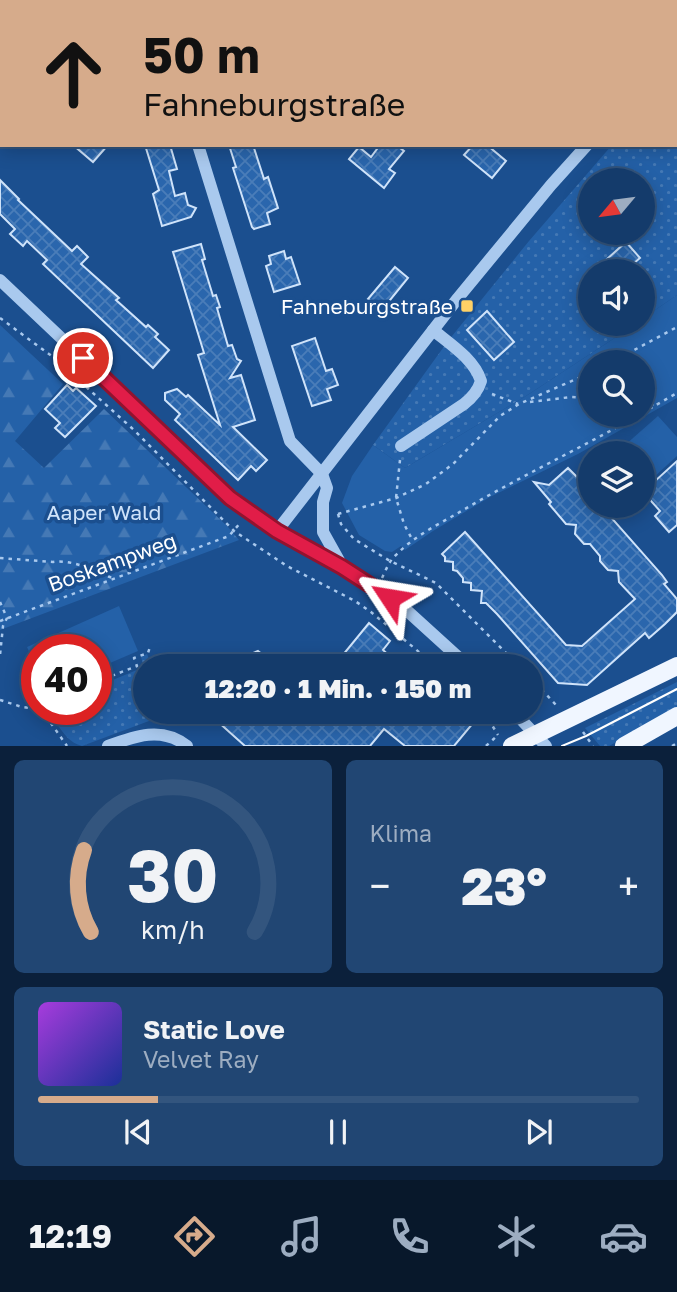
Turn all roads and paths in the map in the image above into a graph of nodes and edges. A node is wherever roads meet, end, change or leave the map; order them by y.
1 (199, 147) edge
2 (585, 147) edge
3 (0, 279) edge
4 (0, 318) edge
5 (677, 327) edge
6 (433, 330) junction
7 (634, 350) edge
8 (578, 378) edge
9 (479, 388) junction
10 (677, 393) edge
11 (578, 397) edge
12 (525, 402) junction
13 (519, 404) junction
14 (656, 405) edge
15 (617, 427) edge
16 (401, 446) joint
17 (322, 474) junction
18 (396, 498) junction
19 (234, 531) junction
20 (277, 531) junction
21 (413, 541) junction
22 (0, 558) edge
23 (390, 561) junction
24 (342, 567) junction
25 (115, 579) junction
26 (0, 602) edge
27 (7, 618) junction
28 (0, 621) edge
29 (150, 647) dead end
30 (422, 654) edge
31 (454, 654) edge
32 (507, 654) edge
33 (0, 655) edge
34 (677, 666) edge
35 (112, 676) edge
36 (543, 691) edge
37 (550, 699) dead end
38 (0, 700) edge
39 (21, 707) edge
40 (677, 716) edge
41 (493, 724) edge
42 (525, 724) edge
43 (51, 725) edge
44 (505, 740) edge
45 (540, 740) edge
46 (677, 744) edge
47 (67, 746) edge
48 (108, 746) edge
49 (187, 746) edge
50 (486, 746) edge
51 (624, 746) edge
52 (672, 746) edge

1 - 17 street
2 - 6 street
3 - 20 street
4 - 19 path
5 - 7 path
6 - 9 street
6 - 17 street
8 - 12 path
9 - 13 path
9 - 16 street
10 - 14 path
11 - 12 path
12 - 13 path
13 - 18 path
15 - 21 path
16 - 18 path
17 - 20 street
17 - 24 street
18 - 21 path
18 - 23 path
19 - 25 path, Boskampweg
19 - 30 path
20 - 24 street
21 - 23 path
22 - 25 path
23 - 32 path
24 - 31 street
25 - 27 path, Boskampweg
26 - 27 path
27 - 28 path, Boskampweg
27 - 33 path
29 - 35 path
34 - 45 main road
36 - 37 path
38 - 39 path
40 - 51 main road
41 - 44 path
42 - 45 street
43 - 47 path
44 - 45 main road
44 - 50 path
46 - 52 path
48 - 49 street

